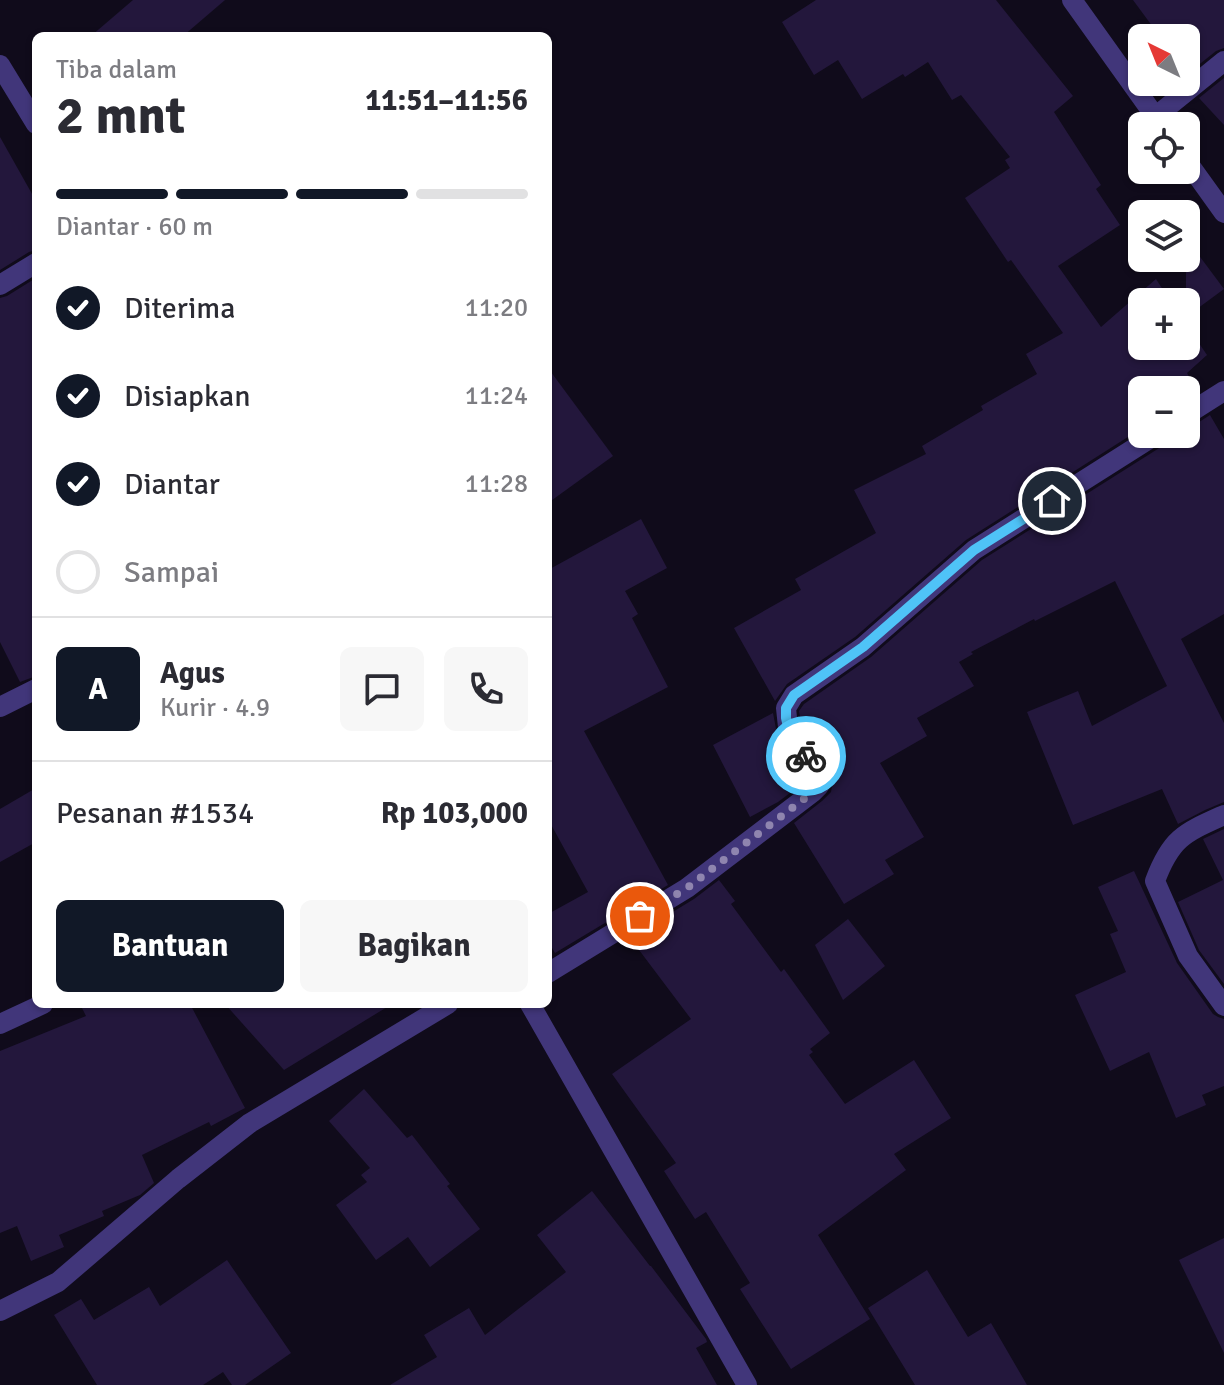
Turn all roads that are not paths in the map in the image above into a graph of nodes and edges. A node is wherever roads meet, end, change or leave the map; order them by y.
1 (1072, 0) edge
2 (1224, 61) edge
3 (0, 65) edge
4 (1151, 112) edge
5 (1169, 112) edge
6 (32, 117) edge
7 (1200, 180) edge
8 (1224, 213) edge
9 (32, 265) edge
10 (0, 285) edge
11 (1224, 391) edge
12 (1200, 406) edge
13 (1135, 448) edge
14 (32, 691) edge
15 (0, 707) edge
16 (1224, 815) edge
17 (552, 971) edge
18 (1224, 1006) edge
19 (34, 1008) edge
20 (441, 1008) edge
21 (532, 1008) edge
22 (0, 1024) edge
23 (0, 1311) edge
24 (747, 1385) edge

1 - 4 street
2 - 5 street
3 - 6 street
7 - 8 street
9 - 10 street
11 - 12 street
13 - 17 street
14 - 15 street
16 - 18 street
19 - 22 street
20 - 23 street
21 - 24 street

